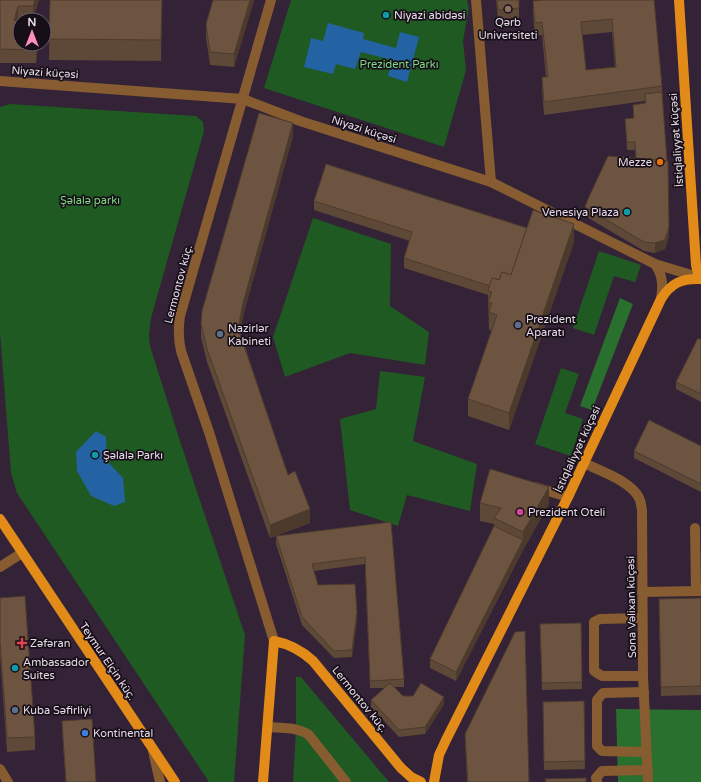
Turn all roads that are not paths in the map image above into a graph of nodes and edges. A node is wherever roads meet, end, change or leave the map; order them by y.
1 (270, 0) edge
2 (476, 0) edge
3 (679, 0) edge
4 (0, 81) edge
5 (243, 100) junction
6 (491, 182) junction
7 (655, 264) junction
8 (701, 278) edge
9 (661, 299) junction
10 (584, 463) junction
11 (528, 485) edge
12 (568, 496) junction
13 (0, 519) edge
14 (695, 528) dead end
15 (22, 553) junction
16 (0, 567) edge
17 (699, 591) edge
18 (642, 592) junction
19 (642, 618) junction
20 (274, 641) junction
21 (643, 676) junction
22 (644, 692) junction
23 (268, 727) junction
24 (153, 751) junction
25 (646, 752) junction
26 (0, 770) edge
27 (648, 770) junction
28 (8, 782) edge
29 (160, 782) edge
30 (175, 782) edge
31 (263, 782) edge
32 (346, 782) edge
33 (421, 782) edge
34 (434, 782) edge
35 (597, 782) edge
36 (648, 782) edge

1 - 5 street, Lermontov küç.
2 - 6 street
3 - 8 main road, İstiqlaliyyət küçəsi
4 - 5 street, Niyazi küçəsi
5 - 6 street, Niyazi küçəsi
5 - 20 street, Lermontov küç.
6 - 7 street, Niyazi küçəsi
7 - 8 street, Niyazi küçəsi
7 - 9 street
8 - 9 main road, İstiqlaliyyət küçəsi
9 - 10 main road, İstiqlaliyyət küçəsi
10 - 12 main road, İstiqlaliyyət küçəsi
10 - 18 street, Sona Vəlixan küçəsi
11 - 12 street
12 - 34 main road, İstiqlaliyyət küçəsi
13 - 15 main road, Teymur Elçin küç.
14 - 17 street
15 - 16 street
15 - 24 main road, Teymur Elçin küç.
17 - 18 street
18 - 19 street, Sona Vəlixan küçəsi
19 - 21 street, Sona Vəlixan küçəsi
19 - 21 street
20 - 23 main road, Lermontov küç.
20 - 33 main road, Lermontov küç.
21 - 22 street, Sona Vəlixan küçəsi
22 - 25 street, Sona Vəlixan küçəsi
22 - 25 street
23 - 31 main road, Lermontov küç.
23 - 32 street
24 - 29 street
24 - 30 main road, Teymur Elçin küç.
25 - 27 street, Sona Vəlixan küçəsi
26 - 28 street
27 - 35 street
27 - 36 street, Sona Vəlixan küçəsi

